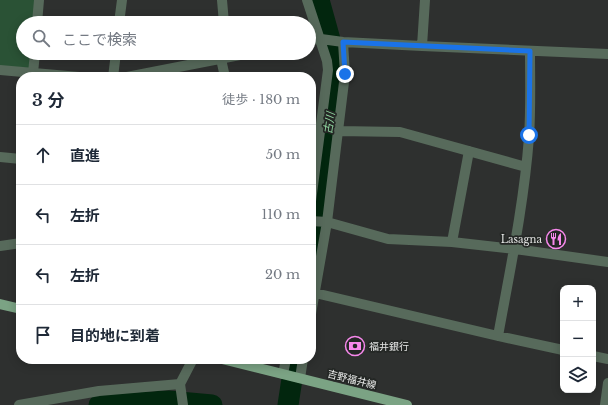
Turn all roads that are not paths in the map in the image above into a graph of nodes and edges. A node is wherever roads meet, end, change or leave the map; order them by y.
1 (39, 0) edge
2 (122, 0) edge
3 (222, 0) edge
4 (307, 0) edge
5 (425, 0) edge
6 (38, 16) edge
7 (120, 16) edge
8 (223, 16) edge
9 (313, 16) edge
10 (316, 25) edge
11 (316, 39) edge
12 (321, 39) junction
13 (343, 42) junction
14 (422, 46) junction
15 (530, 51) junction
16 (608, 54) edge
17 (34, 60) edge
18 (115, 60) edge
19 (209, 60) edge
20 (224, 60) edge
21 (0, 70) edge
22 (16, 72) edge
23 (33, 72) edge
24 (114, 72) edge
25 (151, 72) edge
26 (225, 72) edge
27 (338, 131) junction
28 (316, 146) edge
29 (469, 151) junction
30 (0, 157) edge
31 (16, 159) edge
32 (526, 167) junction
33 (316, 221) edge
34 (327, 222) junction
35 (452, 242) junction
36 (16, 244) edge
37 (0, 246) edge
38 (514, 249) junction
39 (608, 262) edge
40 (316, 287) edge
41 (316, 293) edge
42 (0, 304) edge
43 (16, 308) edge
44 (498, 336) junction
45 (560, 349) edge
46 (596, 357) edge
47 (608, 359) edge
48 (191, 364) edge
49 (242, 364) edge
50 (285, 364) edge
51 (302, 364) edge
52 (283, 374) junction
53 (300, 378) junction
54 (608, 383) edge
55 (180, 388) junction
56 (386, 403) edge
57 (20, 405) edge
58 (183, 405) edge
59 (407, 405) edge
60 (605, 405) edge

1 - 6 street
2 - 7 street
3 - 8 street
4 - 9 street
5 - 14 street
10 - 12 street
11 - 12 street
12 - 13 street
12 - 28 street
13 - 14 street
13 - 27 street
14 - 15 street
15 - 16 street
15 - 32 street
17 - 23 street
18 - 24 street
19 - 25 street
20 - 26 street
21 - 22 street
27 - 29 street
27 - 34 street
29 - 32 street
29 - 35 street
30 - 31 street
32 - 38 street
33 - 34 street
34 - 35 street
34 - 40 street
35 - 38 street
36 - 37 street
38 - 39 street
38 - 44 street
41 - 44 street
42 - 43 main road
44 - 45 street
46 - 47 street
48 - 55 street
49 - 52 main road, 吉野福井線
50 - 52 street
51 - 53 street
52 - 53 main road, 吉野福井線
53 - 56 main road, 吉野福井線
54 - 60 street
55 - 57 street
55 - 58 street
56 - 59 main road, 吉野福井線

